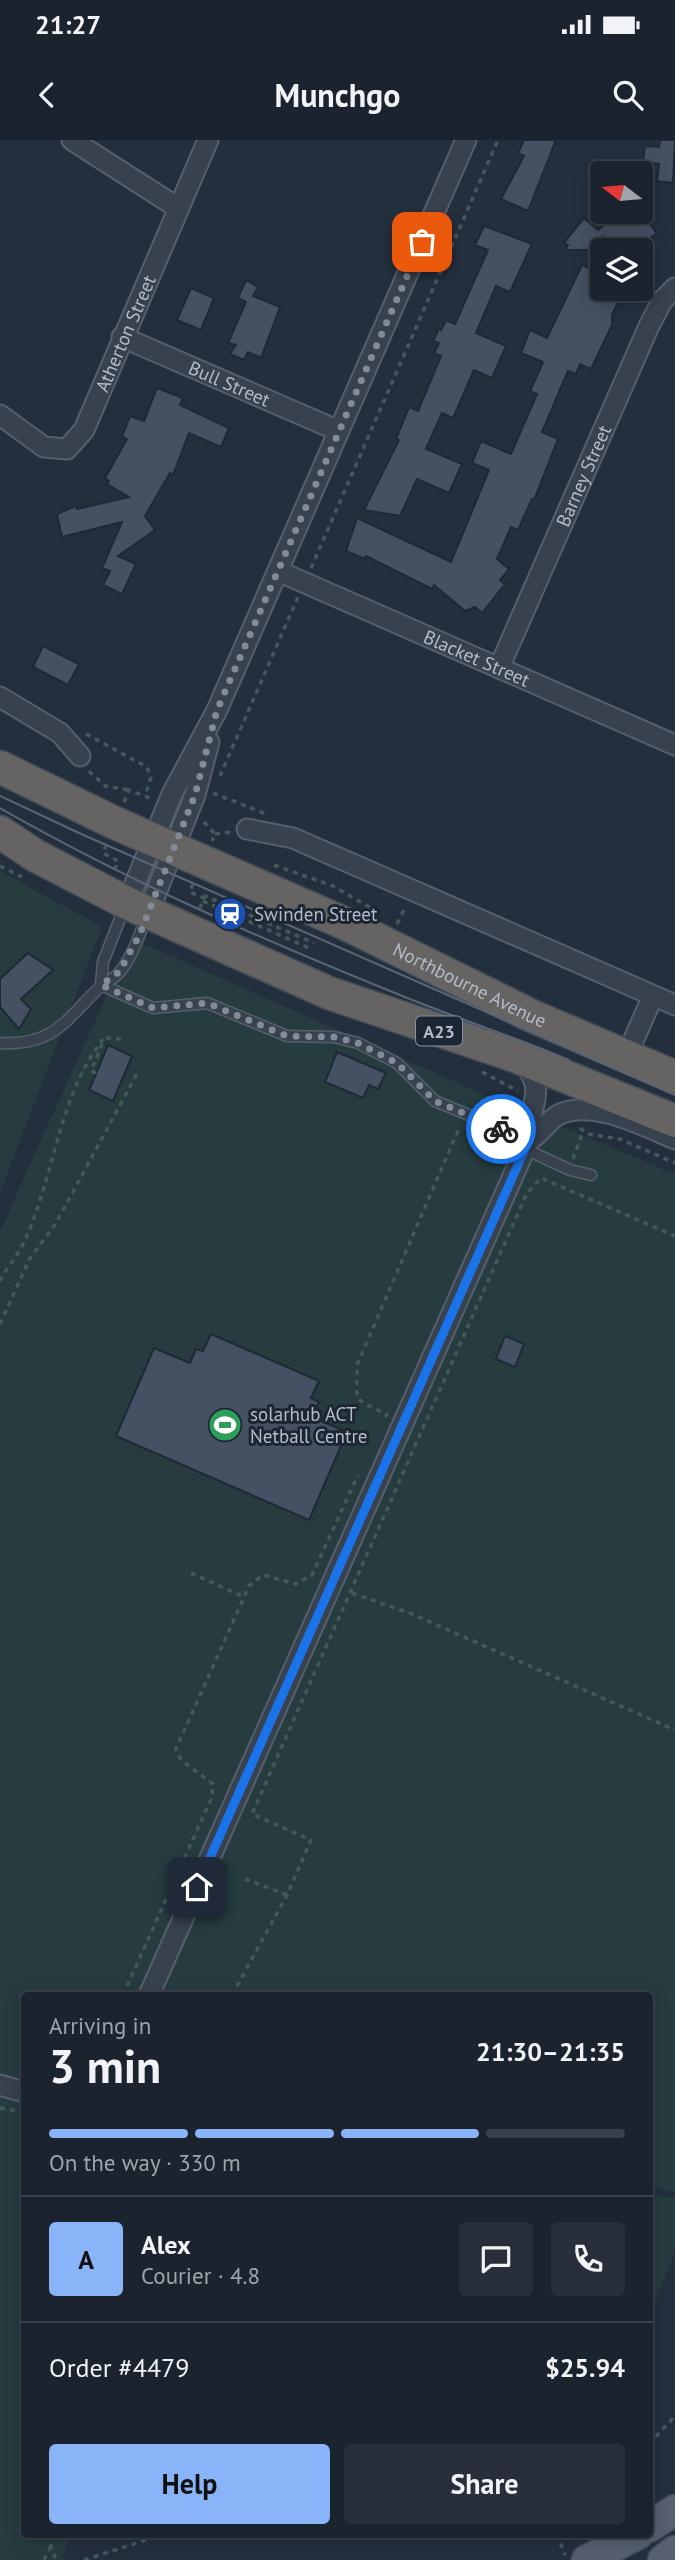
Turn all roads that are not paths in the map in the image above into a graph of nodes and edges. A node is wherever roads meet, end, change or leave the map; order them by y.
1 (72, 140) edge
2 (208, 140) edge
3 (466, 140) edge
4 (178, 208) junction
5 (675, 288) edge
6 (122, 337) junction
7 (0, 415) edge
8 (339, 431) junction
9 (278, 571) junction
10 (499, 668) junction
11 (0, 696) edge
12 (675, 745) edge
13 (80, 757) road end
14 (0, 767) edge
15 (247, 829) dead end
16 (0, 832) edge
17 (164, 844) junction
18 (137, 908) junction
19 (101, 985) junction
20 (653, 996) junction
21 (675, 1005) edge
22 (0, 1043) edge
23 (515, 1055) junction
24 (626, 1057) junction
25 (675, 1077) edge
26 (675, 1121) edge
27 (675, 1139) edge
28 (527, 1144) junction
29 (591, 1175) dead end
30 (150, 1992) edge
31 (0, 2085) edge
32 (21, 2096) edge
33 (675, 2510) edge
34 (653, 2524) edge
35 (630, 2538) edge
36 (675, 2551) edge
37 (587, 2560) edge
38 (663, 2560) edge

1 - 4 street
2 - 4 street, Atherton Street
3 - 8 street
4 - 6 street, Atherton Street
5 - 10 street, Barney Street
6 - 7 street, Atherton Street
6 - 8 street, Bull Street
8 - 9 street
9 - 10 street, Blacket Street
9 - 17 street
10 - 12 street, Blacket Street
11 - 13 street
14 - 17 highway, Northbourne Avenue
15 - 20 street
16 - 18 highway, A23
17 - 18 street
17 - 24 highway, Northbourne Avenue
18 - 19 lane
18 - 19 lane
18 - 23 highway, A23
19 - 22 lane
19 - 28 lane
20 - 21 street
20 - 24 street
23 - 26 highway, A23
23 - 28 street
24 - 25 highway, Northbourne Avenue
27 - 28 street
28 - 29 lane
28 - 30 street
31 - 32 street
33 - 34 main road
35 - 37 main road
36 - 38 main road

